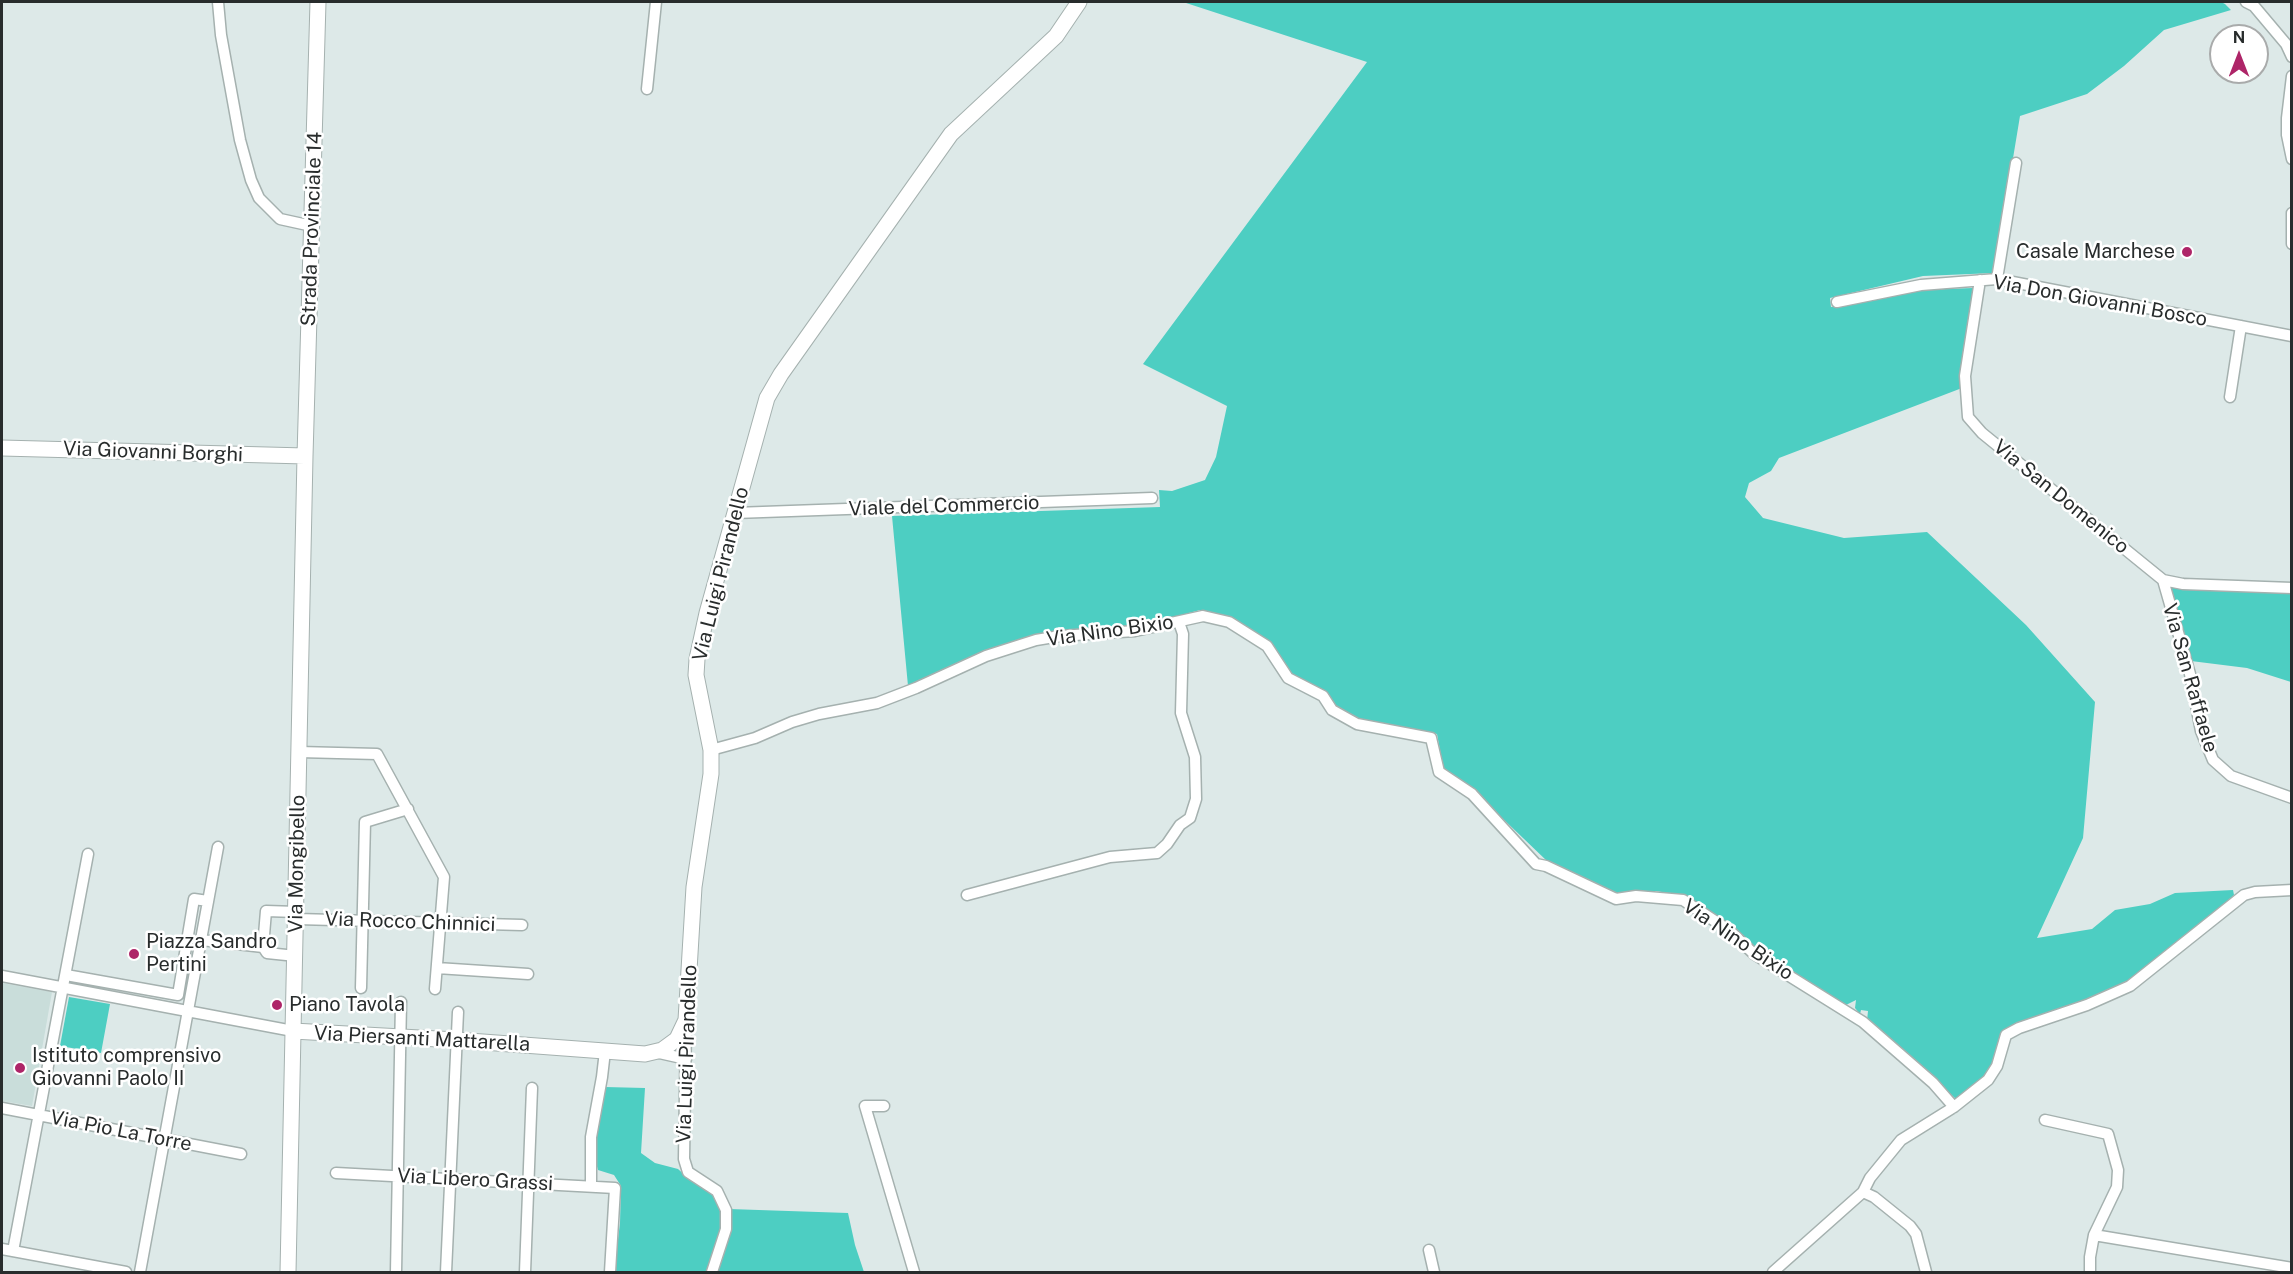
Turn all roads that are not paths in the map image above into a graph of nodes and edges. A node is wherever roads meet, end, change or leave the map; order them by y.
1 (218, 2) edge
2 (318, 2) edge
3 (656, 2) edge
4 (1079, 2) edge
5 (2246, 2) edge
6 (2292, 57) edge
7 (2292, 76) edge
8 (647, 89) dead end
9 (2292, 159) edge
10 (2016, 163) dead end
11 (2292, 213) edge
12 (312, 226) junction
13 (2292, 244) edge
14 (1997, 279) junction
15 (1980, 280) junction
16 (1837, 302) dead end
17 (2241, 327) junction
18 (2292, 336) edge
19 (2230, 397) dead end
20 (2, 448) edge
21 (305, 456) junction
22 (1152, 498) dead end
23 (735, 513) junction
24 (2163, 580) junction
25 (2292, 588) edge
26 (1179, 622) junction
27 (711, 750) junction
28 (299, 752) junction
29 (2292, 798) edge
30 (408, 809) junction
31 (218, 847) dead end
32 (88, 854) dead end
33 (2292, 890) edge
34 (967, 895) dead end
35 (208, 901) junction
36 (297, 916) junction
37 (363, 921) junction
38 (441, 923) junction
39 (522, 925) dead end
40 (201, 940) junction
41 (263, 947) junction
42 (296, 956) junction
43 (437, 968) junction
44 (528, 974) dead end
45 (66, 975) junction
46 (2, 976) edge
47 (63, 987) junction
48 (361, 988) dead end
49 (435, 989) dead end
50 (401, 1002) dead end
51 (188, 1010) junction
52 (458, 1012) dead end
53 (686, 1020) junction
54 (293, 1031) junction
55 (400, 1037) junction
56 (456, 1040) junction
57 (605, 1051) junction
58 (655, 1052) junction
59 (686, 1059) junction
60 (532, 1088) dead end
61 (884, 1106) dead end
62 (1954, 1107) junction
63 (2, 1108) edge
64 (40, 1115) junction
65 (2045, 1120) dead end
66 (164, 1140) junction
67 (241, 1154) dead end
68 (336, 1173) dead end
69 (397, 1176) junction
70 (449, 1179) junction
71 (528, 1183) junction
72 (591, 1186) junction
73 (1863, 1192) junction
74 (2094, 1235) junction
75 (2, 1249) edge
76 (1429, 1250) dead end
77 (13, 1251) junction
78 (2292, 1268) edge
79 (126, 1272) edge
80 (140, 1272) edge
81 (288, 1272) edge
82 (396, 1272) edge
83 (446, 1272) edge
84 (525, 1272) edge
85 (610, 1272) edge
86 (712, 1272) edge
87 (914, 1272) edge
88 (1434, 1272) edge
89 (1773, 1272) edge
90 (1926, 1272) edge
91 (2090, 1272) edge

1 - 12 street
2 - 12 street, Strada Provinciale 14
3 - 8 street
4 - 23 street, Via Luigi Pirandello
5 - 6 street
7 - 9 street
10 - 14 street
11 - 13 street
12 - 21 street, Strada Provinciale 14
14 - 15 street, Via Don Giovanni Bosco
14 - 17 street, Via Don Giovanni Bosco
15 - 16 street, Via Don Giovanni Bosco
15 - 24 street, Via San Domenico
17 - 18 street, Via Don Giovanni Bosco
17 - 19 street
20 - 21 street, Via Giovanni Borghi
21 - 28 street, Via Mongibello
22 - 23 street, Viale del Commercio
23 - 27 street, Via Luigi Pirandello
24 - 25 street
24 - 29 street, Via San Raffaele
26 - 27 street, Via Nino Bixio
26 - 34 street
26 - 62 street, Via Nino Bixio
27 - 53 street, Via Luigi Pirandello
28 - 30 street
28 - 36 street, Via Mongibello
30 - 37 street
30 - 38 street
31 - 35 street
32 - 45 street
33 - 62 street
35 - 40 street
35 - 45 street
36 - 37 street, Via Rocco Chinnici
36 - 41 street, Via Rocco Chinnici
36 - 42 street, Via Mongibello
37 - 38 street, Via Rocco Chinnici
37 - 48 street
38 - 39 street, Via Rocco Chinnici
38 - 43 street
40 - 41 street
40 - 51 street
41 - 42 street
42 - 54 street, Via Mongibello
43 - 44 street
43 - 49 street
45 - 47 street
46 - 47 street, Via Piersanti Mattarella
47 - 51 street, Via Piersanti Mattarella
47 - 64 street
50 - 55 street
51 - 54 street, Via Piersanti Mattarella
51 - 66 street
52 - 56 street
53 - 58 street
53 - 59 street, Via Luigi Pirandello
54 - 55 street, Via Piersanti Mattarella
54 - 81 street, Via Mongibello
55 - 56 street, Via Piersanti Mattarella
55 - 69 street
56 - 57 street, Via Piersanti Mattarella
56 - 70 street
57 - 58 street, Via Piersanti Mattarella
57 - 72 street
58 - 59 street
59 - 86 street, Via Luigi Pirandello
60 - 71 street
61 - 87 street
62 - 73 street
63 - 64 street, Via Pio La Torre
64 - 66 street, Via Pio La Torre
64 - 77 street
65 - 74 street
66 - 67 street, Via Pio La Torre
66 - 80 street
68 - 69 street, Via Libero Grassi
69 - 70 street, Via Libero Grassi
69 - 82 street
70 - 71 street, Via Libero Grassi
70 - 83 street
71 - 72 street, Via Libero Grassi
71 - 84 street
72 - 85 street, Via Libero Grassi
73 - 89 street
73 - 90 street
74 - 78 street
74 - 91 street
75 - 77 street
76 - 88 street
77 - 79 street

